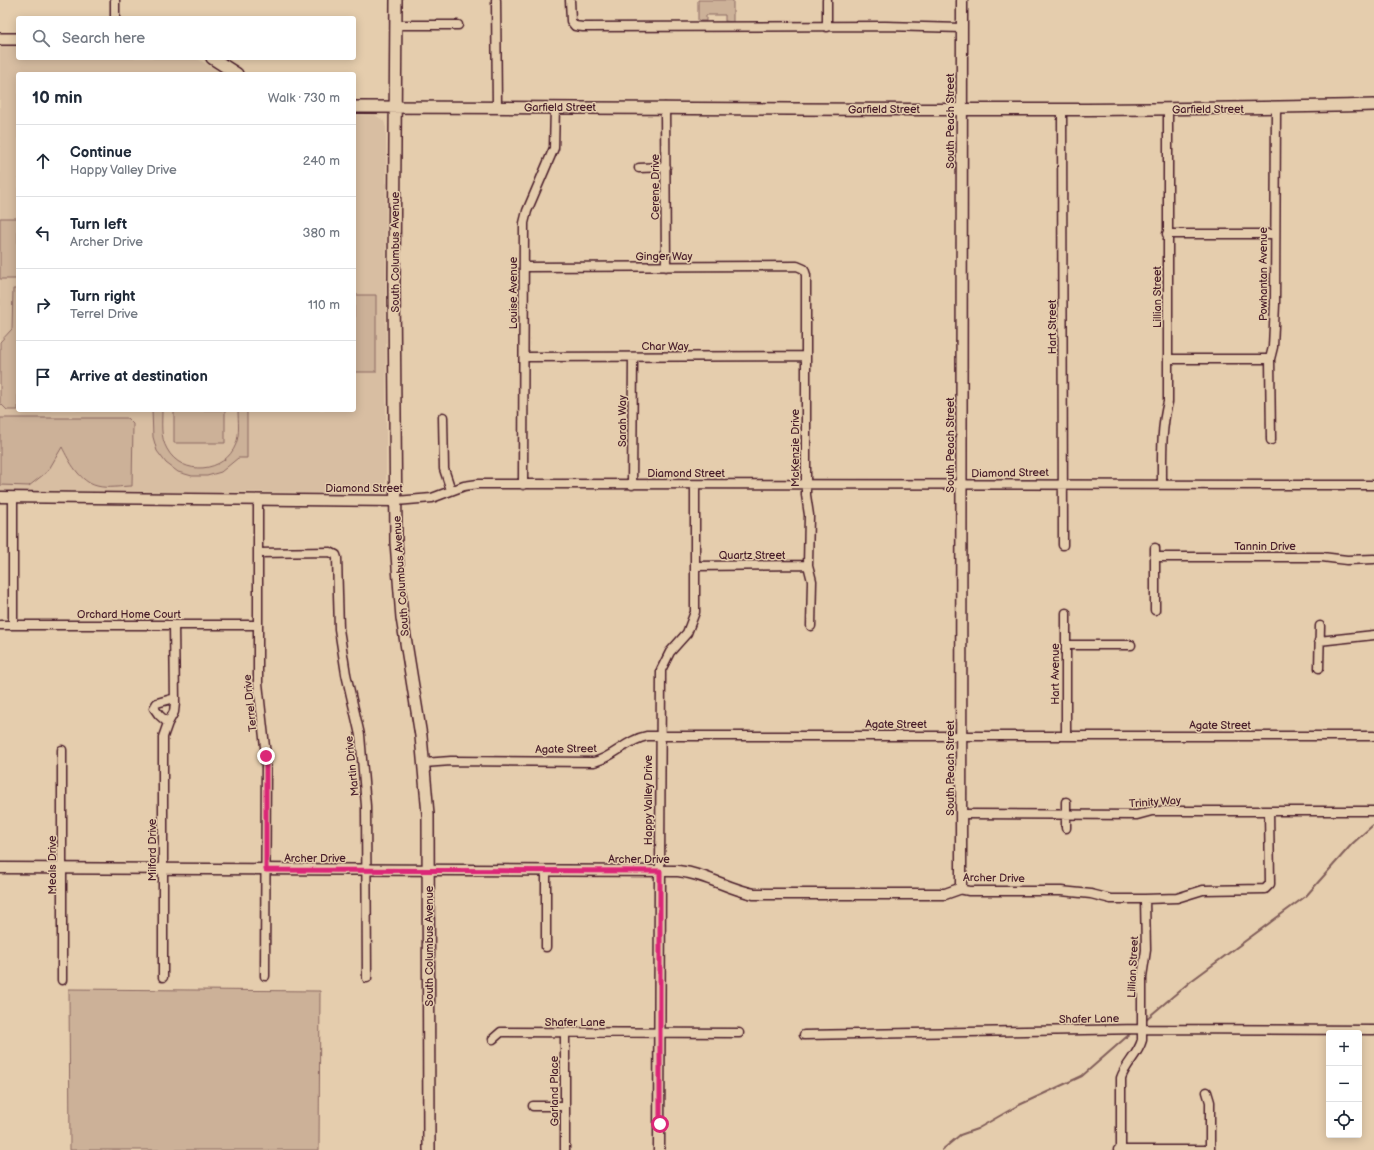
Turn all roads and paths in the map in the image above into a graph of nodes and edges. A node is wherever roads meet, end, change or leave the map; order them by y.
1 (115, 0) edge
2 (396, 0) edge
3 (496, 0) edge
4 (570, 0) edge
5 (827, 0) edge
6 (962, 0) edge
7 (115, 16) edge
8 (396, 25) junction
9 (458, 25) dead end
10 (827, 27) junction
11 (962, 28) junction
12 (0, 39) edge
13 (16, 39) edge
14 (215, 60) edge
15 (234, 72) edge
16 (1374, 105) edge
17 (356, 107) edge
18 (395, 107) junction
19 (497, 107) junction
20 (665, 107) junction
21 (555, 108) junction
22 (1062, 109) junction
23 (1168, 109) junction
24 (1276, 109) junction
25 (962, 110) junction
26 (666, 167) junction
27 (639, 168) dead end
28 (1168, 234) junction
29 (1274, 234) junction
30 (524, 267) junction
31 (666, 267) junction
32 (804, 269) joint
33 (805, 356) junction
34 (524, 357) junction
35 (633, 357) junction
36 (1168, 359) junction
37 (1270, 360) junction
38 (443, 417) dead end
39 (1271, 440) dead end
40 (1063, 484) junction
41 (1162, 484) junction
42 (523, 485) junction
43 (632, 485) junction
44 (695, 485) junction
45 (806, 485) junction
46 (962, 485) junction
47 (1374, 485) edge
48 (451, 490) junction
49 (0, 497) edge
50 (13, 497) junction
51 (258, 500) junction
52 (396, 501) junction
53 (1063, 545) dead end
54 (258, 553) junction
55 (1374, 559) edge
56 (695, 566) junction
57 (808, 566) junction
58 (1156, 610) dead end
59 (1066, 613) dead end
60 (0, 625) edge
61 (13, 625) junction
62 (174, 625) junction
63 (257, 625) junction
64 (811, 626) dead end
65 (1320, 626) dead end
66 (1374, 636) edge
67 (1319, 641) junction
68 (1066, 645) junction
69 (1131, 645) dead end
70 (1319, 668) dead end
71 (175, 698) junction
72 (168, 723) junction
73 (661, 735) junction
74 (962, 735) junction
75 (1066, 735) junction
76 (1374, 736) edge
77 (62, 750) dead end
78 (424, 763) junction
79 (1066, 802) dead end
80 (1269, 811) junction
81 (1374, 811) edge
82 (961, 814) junction
83 (1066, 815) junction
84 (1066, 828) dead end
85 (0, 868) edge
86 (63, 868) junction
87 (163, 868) junction
88 (266, 870) junction
89 (367, 870) junction
90 (429, 870) junction
91 (546, 871) junction
92 (660, 871) junction
93 (959, 889) junction
94 (1145, 899) junction
95 (546, 946) dead end
96 (265, 976) dead end
97 (163, 977) dead end
98 (367, 978) dead end
99 (62, 980) dead end
100 (1142, 1029) junction
101 (1374, 1030) edge
102 (565, 1033) junction
103 (739, 1033) dead end
104 (660, 1034) junction
105 (804, 1035) dead end
106 (493, 1039) dead end
107 (1207, 1092) dead end
108 (533, 1106) dead end
109 (565, 1106) junction
110 (428, 1150) edge
111 (565, 1150) edge
112 (660, 1150) edge
113 (1120, 1150) edge
114 (1210, 1150) edge

1 - 7 street
2 - 8 main road, South Columbus Avenue
3 - 19 street
4 - 10 street
5 - 10 street
6 - 11 street, South Peach Street
8 - 9 street
8 - 18 main road, South Columbus Avenue
10 - 11 street
11 - 25 street, South Peach Street
12 - 13 main road
14 - 15 main road
16 - 24 main road, Garfield Street
17 - 18 main road, Garfield Street
18 - 19 main road, Garfield Street
18 - 52 main road, South Columbus Avenue
19 - 21 main road, Garfield Street
20 - 21 main road, Garfield Street
20 - 25 main road, Garfield Street
20 - 26 street, Cerene Drive
21 - 30 street, Louise Avenue
22 - 23 main road, Garfield Street
22 - 25 main road, Garfield Street
22 - 40 street, Hart Street
23 - 24 main road, Garfield Street
23 - 28 street, Lillian Street
24 - 29 street, Powhantan Avenue
25 - 46 street, South Peach Street
26 - 27 street
26 - 31 street, Cerene Drive
28 - 29 street
28 - 36 street, Lillian Street
29 - 37 street, Powhantan Avenue
30 - 31 street, Ginger Way
30 - 34 street, Louise Avenue
31 - 32 street, Ginger Way
32 - 33 street, McKenzie Drive
33 - 35 street, Char Way
33 - 45 street, McKenzie Drive
34 - 35 street, Char Way
34 - 42 street, Louise Avenue
35 - 43 street, Sarah Way
36 - 37 street
36 - 41 street, Lillian Street
37 - 39 street, Powhantan Avenue
38 - 48 street
40 - 41 street, Diamond Street
40 - 46 street, Diamond Street
40 - 53 street, Hart Street
41 - 47 street, Diamond Street
42 - 43 street, Diamond Street
42 - 48 street, Diamond Street
43 - 44 street, Diamond Street
44 - 45 street, Diamond Street
44 - 56 street, Happy Valley Drive
45 - 46 street, Diamond Street
45 - 57 street, McKenzie Drive
46 - 74 street, South Peach Street
48 - 52 street, Diamond Street
49 - 50 street, Diamond Street
50 - 51 street, Diamond Street
50 - 61 street
51 - 52 street, Diamond Street
51 - 54 street, Terrel Drive
52 - 78 main road, South Columbus Avenue
54 - 63 street, Terrel Drive
54 - 89 street, Martin Drive
55 - 58 street, Tannin Drive
56 - 57 street, Quartz Street
56 - 73 street, Happy Valley Drive
57 - 64 street, McKenzie Drive
59 - 68 street, Hart Avenue
60 - 61 street, Orchard Home Court
61 - 62 street, Orchard Home Court
62 - 63 street, Orchard Home Court
62 - 71 street, Milford Drive
63 - 88 street, Terrel Drive
65 - 67 street
66 - 67 street
67 - 70 street
68 - 69 street
68 - 75 street, Hart Avenue
71 - 72 street, Milford Drive
71 - 72 street
72 - 87 street, Milford Drive
73 - 74 street, Agate Street
73 - 78 street, Agate Street
73 - 92 street, Happy Valley Drive
74 - 75 street, Agate Street
74 - 82 street, South Peach Street
75 - 76 street, Agate Street
77 - 86 street, Meals Drive
78 - 90 main road, South Columbus Avenue
79 - 83 street
80 - 81 street, Trinity Way
80 - 83 street, Trinity Way
80 - 94 street, Archer Drive
82 - 83 street, Trinity Way
82 - 93 street, South Peach Street
83 - 84 street
85 - 86 street, Archer Drive
86 - 87 street, Archer Drive
86 - 99 street, Meals Drive
87 - 88 street, Archer Drive
87 - 97 street, Milford Drive
88 - 89 street, Archer Drive
88 - 96 street, Terrel Drive
89 - 90 street, Archer Drive
89 - 98 street, Martin Drive
90 - 91 street, Archer Drive
90 - 110 main road, South Columbus Avenue
91 - 92 street, Archer Drive
91 - 95 street
92 - 93 street, Archer Drive
92 - 104 street, Happy Valley Drive
93 - 94 street, Archer Drive
94 - 100 street, Lillian Street
100 - 101 street, Shafer Lane
100 - 105 street, Shafer Lane
100 - 113 street, Lillian Street
102 - 104 street, Shafer Lane
102 - 106 street, Shafer Lane
102 - 109 street, Garland Place
103 - 104 street, Shafer Lane
104 - 112 street, Happy Valley Drive
107 - 114 street
108 - 109 street
109 - 111 street, Garland Place
113 - 114 street

